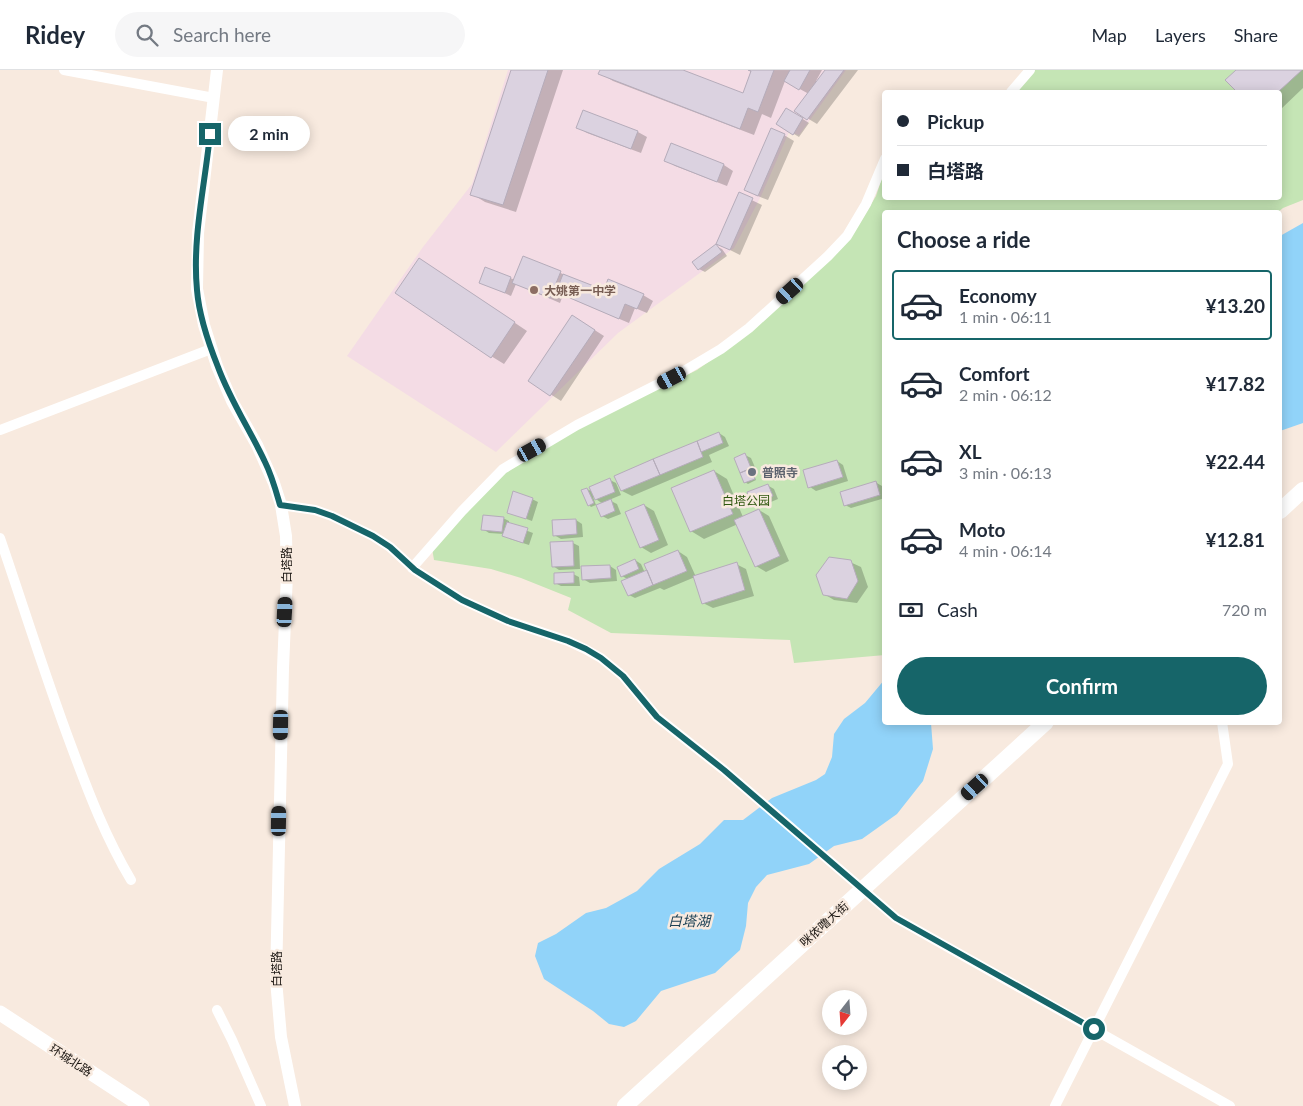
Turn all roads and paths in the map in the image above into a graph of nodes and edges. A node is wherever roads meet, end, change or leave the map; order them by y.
1 (64, 70) edge
2 (217, 70) edge
3 (1030, 70) edge
4 (1013, 90) edge
5 (214, 98) junction
6 (882, 166) edge
7 (211, 349) junction
8 (0, 430) edge
9 (1303, 490) edge
10 (280, 505) junction
11 (1282, 508) edge
12 (0, 538) edge
13 (412, 568) junction
14 (1043, 725) edge
15 (1222, 725) edge
16 (131, 880) dead end
17 (862, 890) junction
18 (217, 1010) dead end
19 (0, 1013) edge
20 (1094, 1029) junction
21 (142, 1106) edge
22 (261, 1106) edge
23 (295, 1106) edge
24 (625, 1106) edge
25 (1055, 1106) edge
26 (1230, 1106) edge

1 - 5 street
2 - 5 street, 白塔路
3 - 4 street
5 - 7 street, 白塔路
6 - 13 street
7 - 8 street
7 - 10 street, 白塔路
9 - 11 highway
10 - 13 street
10 - 23 street, 白塔路
12 - 16 street
13 - 17 street
14 - 17 highway, 咪依噜大街
15 - 20 street
17 - 20 street
17 - 24 highway, 咪依噜大街
18 - 22 street
19 - 21 main road, 环城北路
20 - 25 street
20 - 26 street

